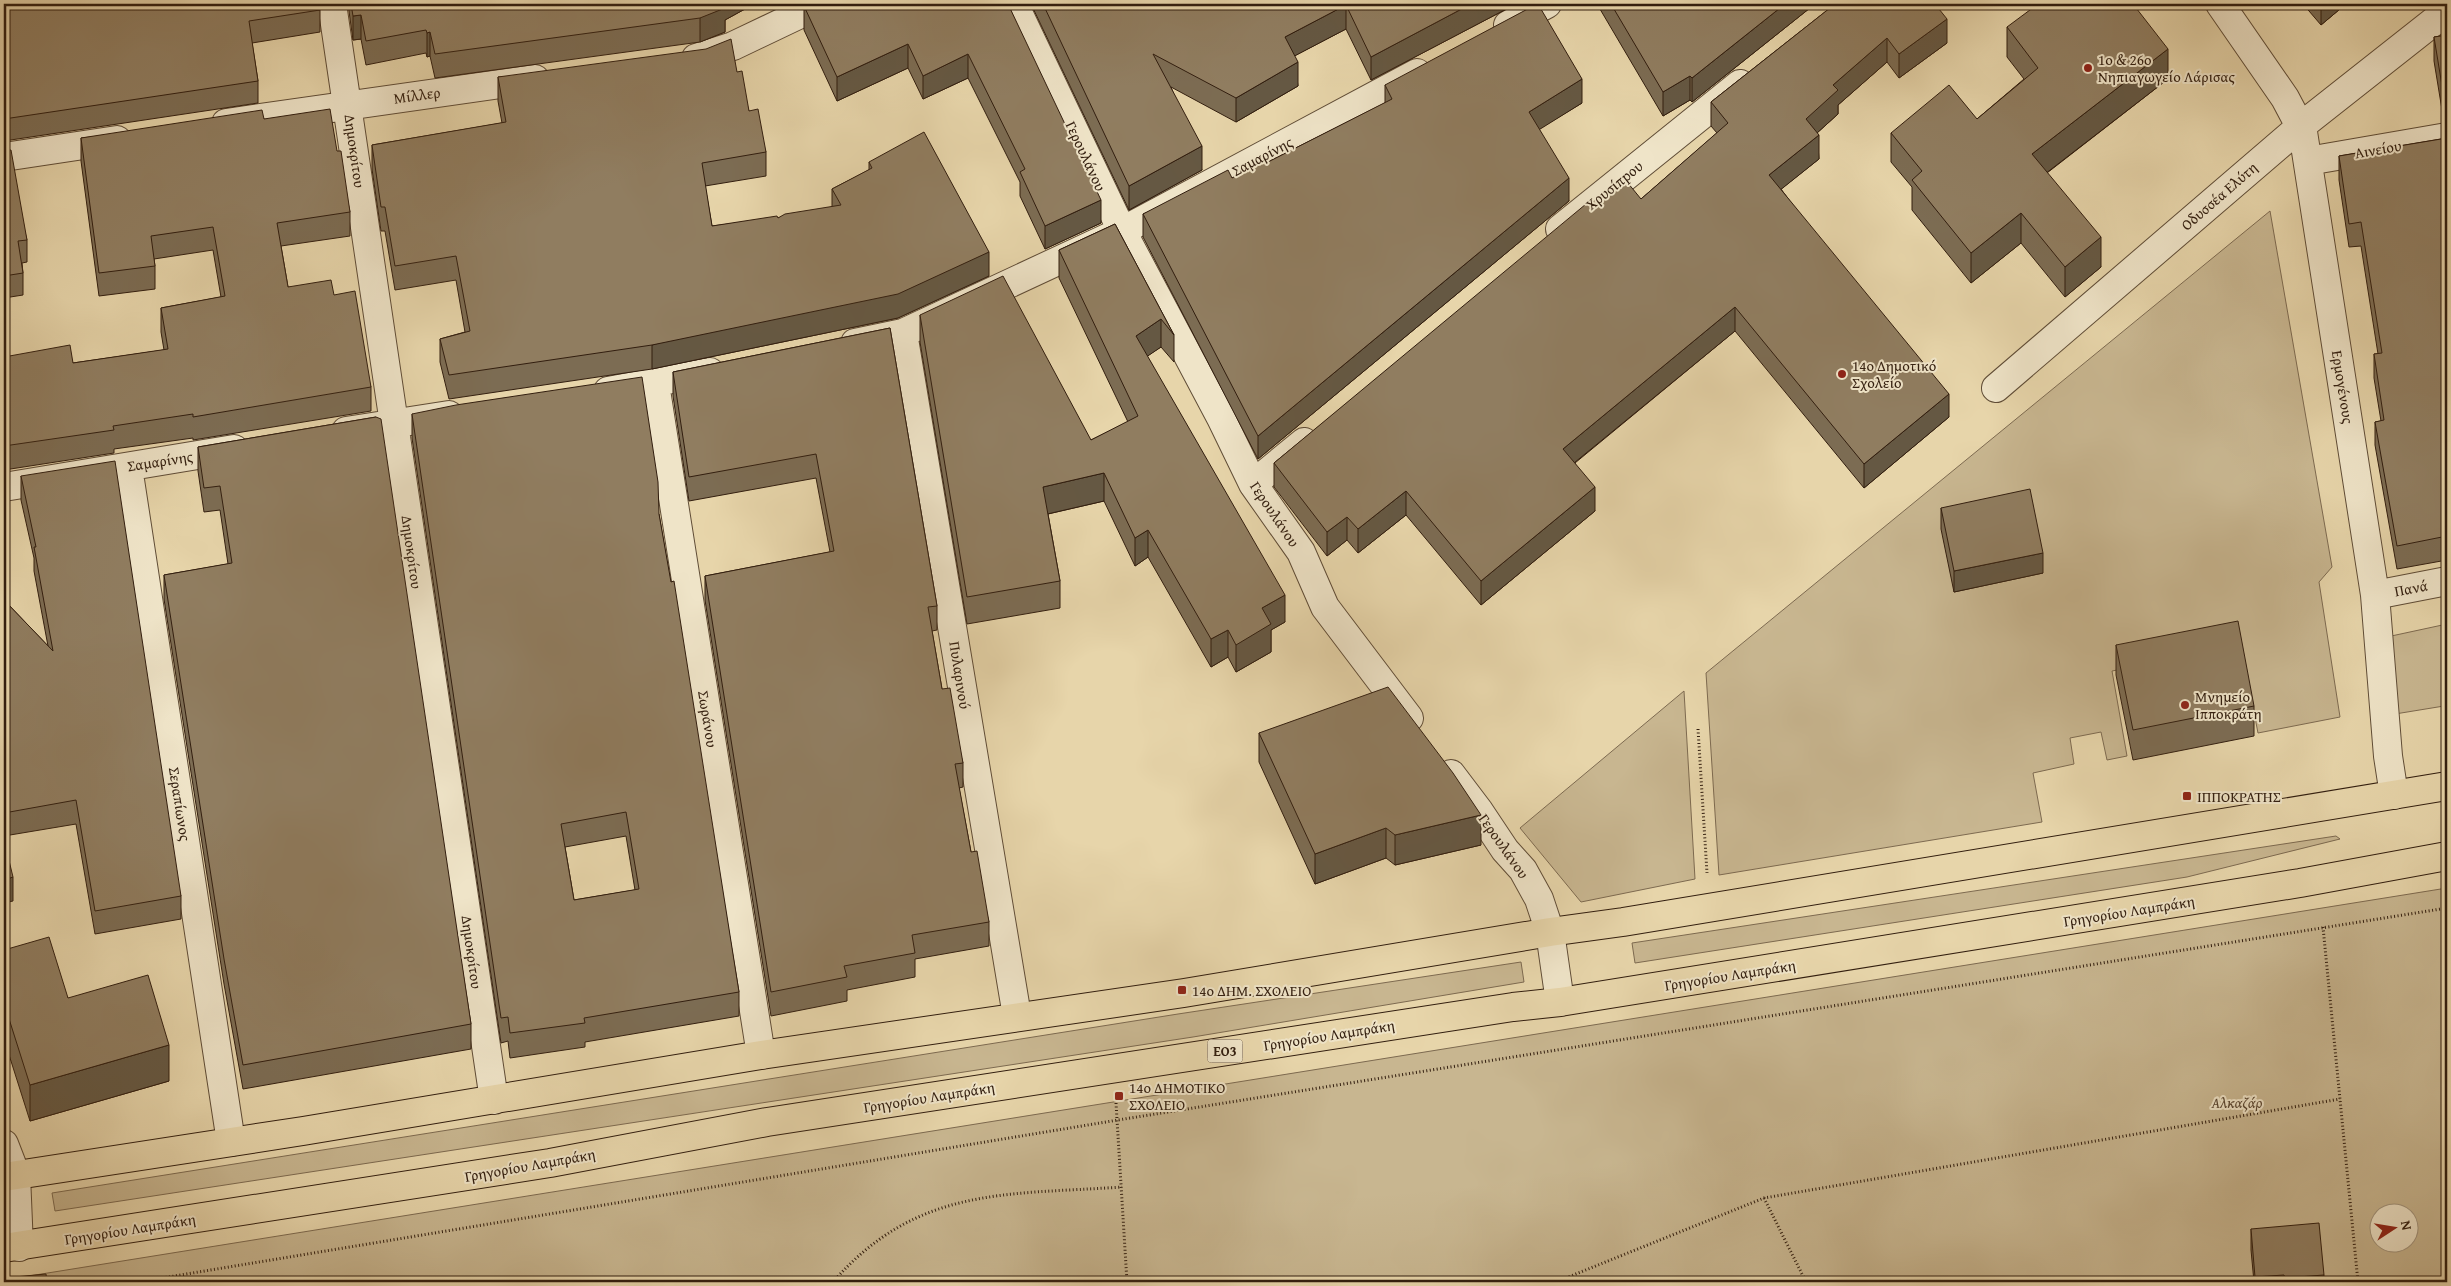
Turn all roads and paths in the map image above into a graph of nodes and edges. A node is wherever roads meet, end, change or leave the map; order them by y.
1 (332, 4) edge
2 (820, 4) edge
3 (1014, 4) edge
4 (1547, 4) edge
5 (2220, 4) edge
6 (2447, 11) edge
7 (1486, 36) edge
8 (674, 60) edge
9 (1443, 60) edge
10 (1758, 70) edge
11 (556, 77) edge
12 (348, 105) junction
13 (200, 127) edge
14 (2300, 127) junction
15 (142, 136) edge
16 (2447, 137) edge
17 (4, 157) edge
18 (2308, 161) junction
19 (1122, 231) junction
20 (1543, 243) edge
21 (903, 333) junction
22 (827, 348) edge
23 (732, 368) edge
24 (655, 384) junction
25 (1996, 388) dead end
26 (587, 394) edge
27 (471, 411) edge
28 (393, 423) junction
29 (1322, 427) edge
30 (324, 434) edge
31 (256, 446) edge
32 (128, 467) junction
33 (1253, 484) junction
34 (4, 487) edge
35 (2447, 581) edge
36 (2375, 595) junction
37 (1698, 729) dead end
38 (2447, 786) edge
39 (2394, 795) junction
40 (2447, 856) edge
41 (1711, 907) junction
42 (2447, 908) edge
43 (2324, 927) junction
44 (1550, 932) junction
45 (1560, 1002) junction
46 (1016, 1016) junction
47 (761, 1055) junction
48 (2340, 1099) junction
49 (494, 1100) junction
50 (1116, 1101) dead end
51 (1118, 1120) junction
52 (231, 1142) junction
53 (4, 1144) edge
54 (10, 1176) edge
55 (1122, 1187) junction
56 (1764, 1198) junction
57 (11, 1248) edge
58 (138, 1282) edge
59 (833, 1282) edge
60 (1127, 1282) edge
61 (1556, 1282) edge
62 (1806, 1282) edge
63 (2358, 1282) edge

1 - 12 street, Δημοκρίτου
2 - 8 street
3 - 19 street, Γερουλάνου
4 - 7 street
5 - 14 street, Ερμογένους
6 - 14 street, Οδυσσέα Ελύτη
9 - 19 street, Σαμαρίνης
10 - 20 street, Χρυσίπpου
11 - 12 street, Μίλλερ
12 - 13 street, Μίλλερ
12 - 28 street, Δημοκρίτου
14 - 18 street, Ερμογένους
14 - 25 street, Οδυσσέα Ελύτη
15 - 17 street
16 - 18 street, Αινείου
18 - 36 street, Ερμογένους
19 - 21 street, Σαμαρίνης
19 - 33 street, Γερουλάνου
21 - 22 street, Σαμαρίνης
21 - 46 street, Πυλαρινού
23 - 24 street
24 - 26 street
24 - 47 street, Σωράνου
27 - 28 street
28 - 30 street
28 - 49 street, Δημοκρίτου
29 - 33 street
31 - 32 street, Σαμαρίνης
32 - 34 street, Σαμαρίνης
32 - 52 street, Σεραπίωνος
33 - 44 street, Γερουλάνου
35 - 36 street, Πανά
36 - 39 street, Ερμογένους
37 - 41 path
38 - 39 main road
39 - 41 main road
40 - 45 main road, Γρηγορίου Λαμπράκη / ΕΟ3
41 - 44 main road
42 - 43 path
43 - 48 path
43 - 51 path
44 - 45 street, Γερουλάνου
44 - 46 main road
45 - 57 main road, Γρηγορίου Λαμπράκη / ΕΟ3
46 - 47 main road
47 - 49 main road
48 - 56 path
48 - 63 path
49 - 52 main road
50 - 51 path
51 - 55 path
51 - 58 path
52 - 54 main road
53 - 54 street
54 - 57 street
55 - 59 path
55 - 60 path
56 - 61 path
56 - 62 path

